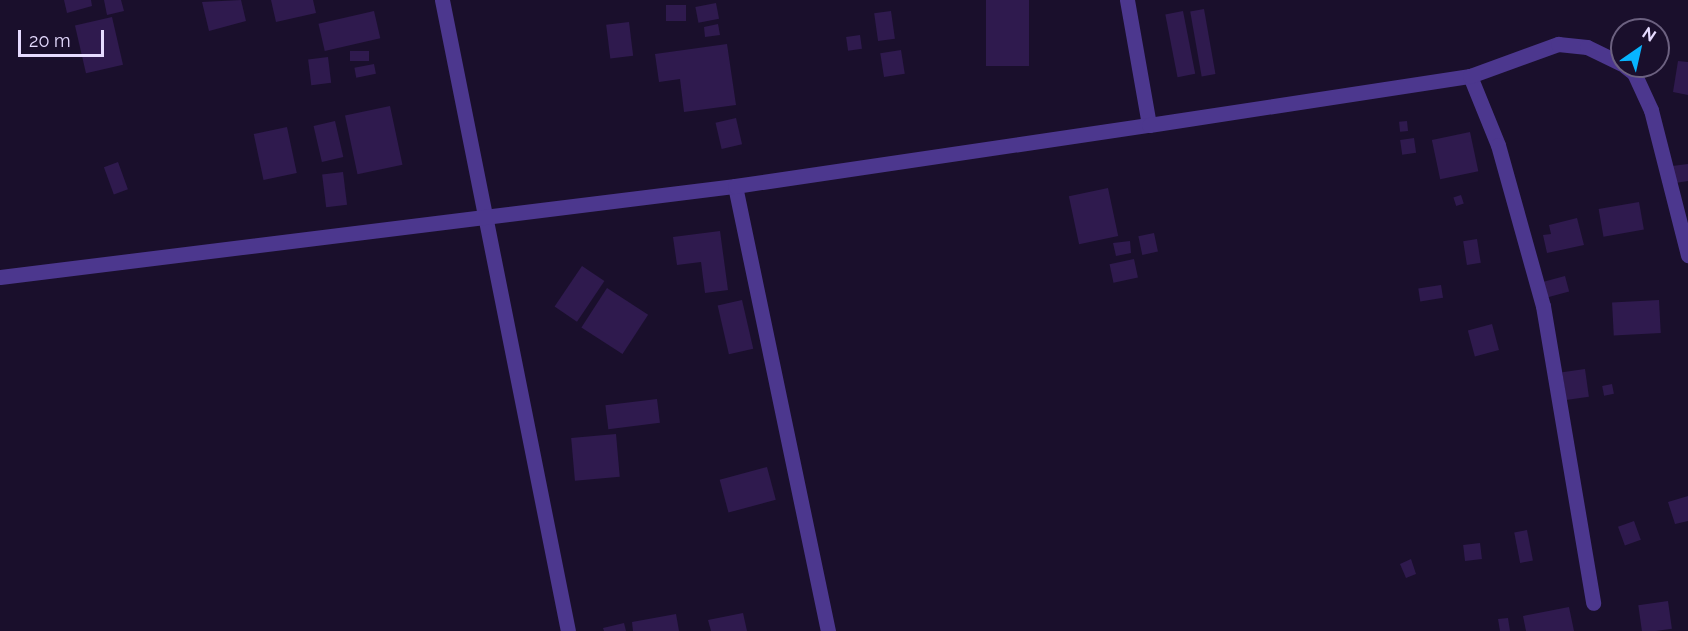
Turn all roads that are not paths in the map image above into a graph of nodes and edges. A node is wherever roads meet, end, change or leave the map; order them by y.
1 (442, 0) edge
2 (1127, 0) edge
3 (1610, 58) edge
4 (1470, 76) junction
5 (1636, 78) edge
6 (1149, 124) junction
7 (735, 186) junction
8 (486, 217) junction
9 (1688, 255) edge
10 (0, 278) edge
11 (1593, 603) dead end
12 (568, 631) edge
13 (828, 631) edge

1 - 8 street
2 - 6 street
3 - 4 street
4 - 6 street
4 - 11 street
5 - 9 street
6 - 7 street
7 - 8 street
7 - 13 street
8 - 10 street
8 - 12 street

